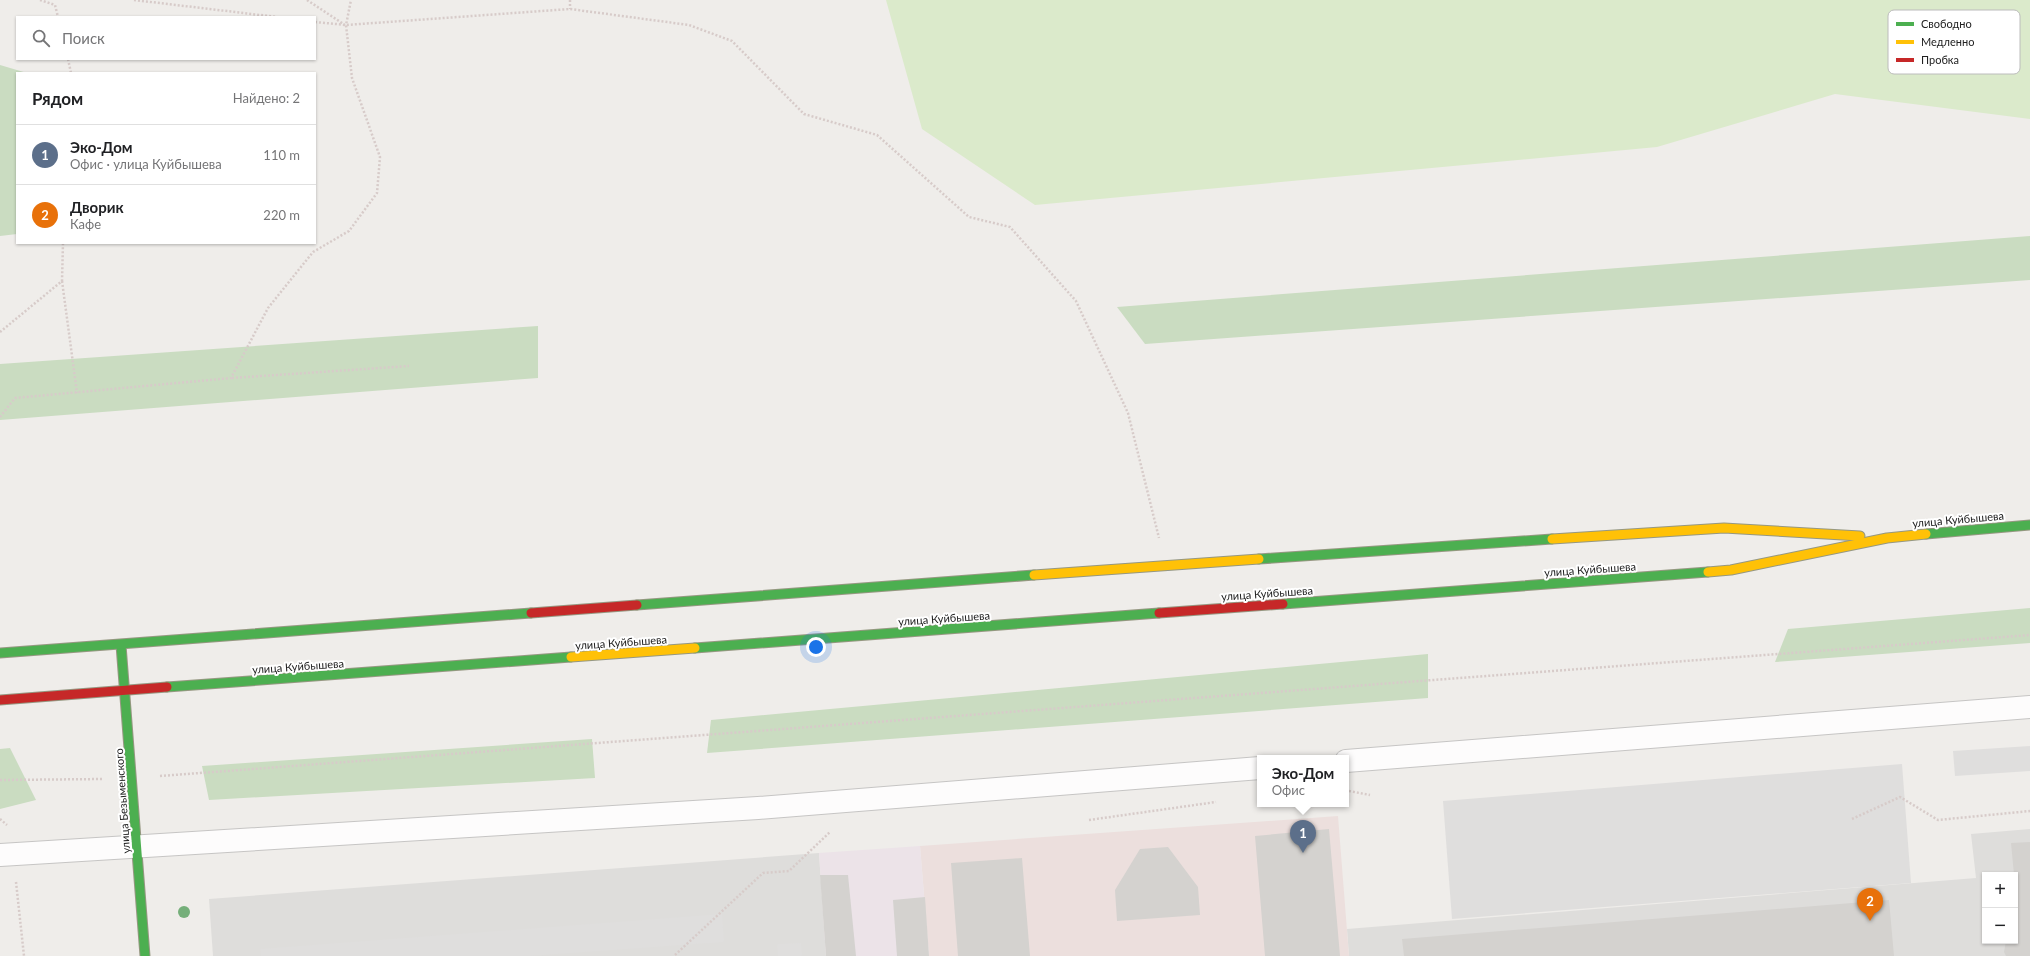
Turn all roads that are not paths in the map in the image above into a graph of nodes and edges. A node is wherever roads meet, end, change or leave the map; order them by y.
1 (2030, 525) edge
2 (1888, 538) junction
3 (122, 645) junction
4 (0, 653) edge
5 (126, 691) junction
6 (0, 700) edge
7 (2030, 707) edge
8 (1349, 761) edge
9 (1257, 768) edge
10 (137, 846) junction
11 (0, 855) edge
12 (145, 956) edge

1 - 2 main road, улица Куйбышева
2 - 3 main road, улица Куйбышева
2 - 5 main road, улица Куйбышева
3 - 4 main road, улица Куйбышева
3 - 5 main road, улица Безыменского
5 - 6 main road, улица Куйбышева
5 - 10 main road, улица Безыменского
7 - 8 street
9 - 10 street
10 - 11 street
10 - 12 main road, улица Безыменского

